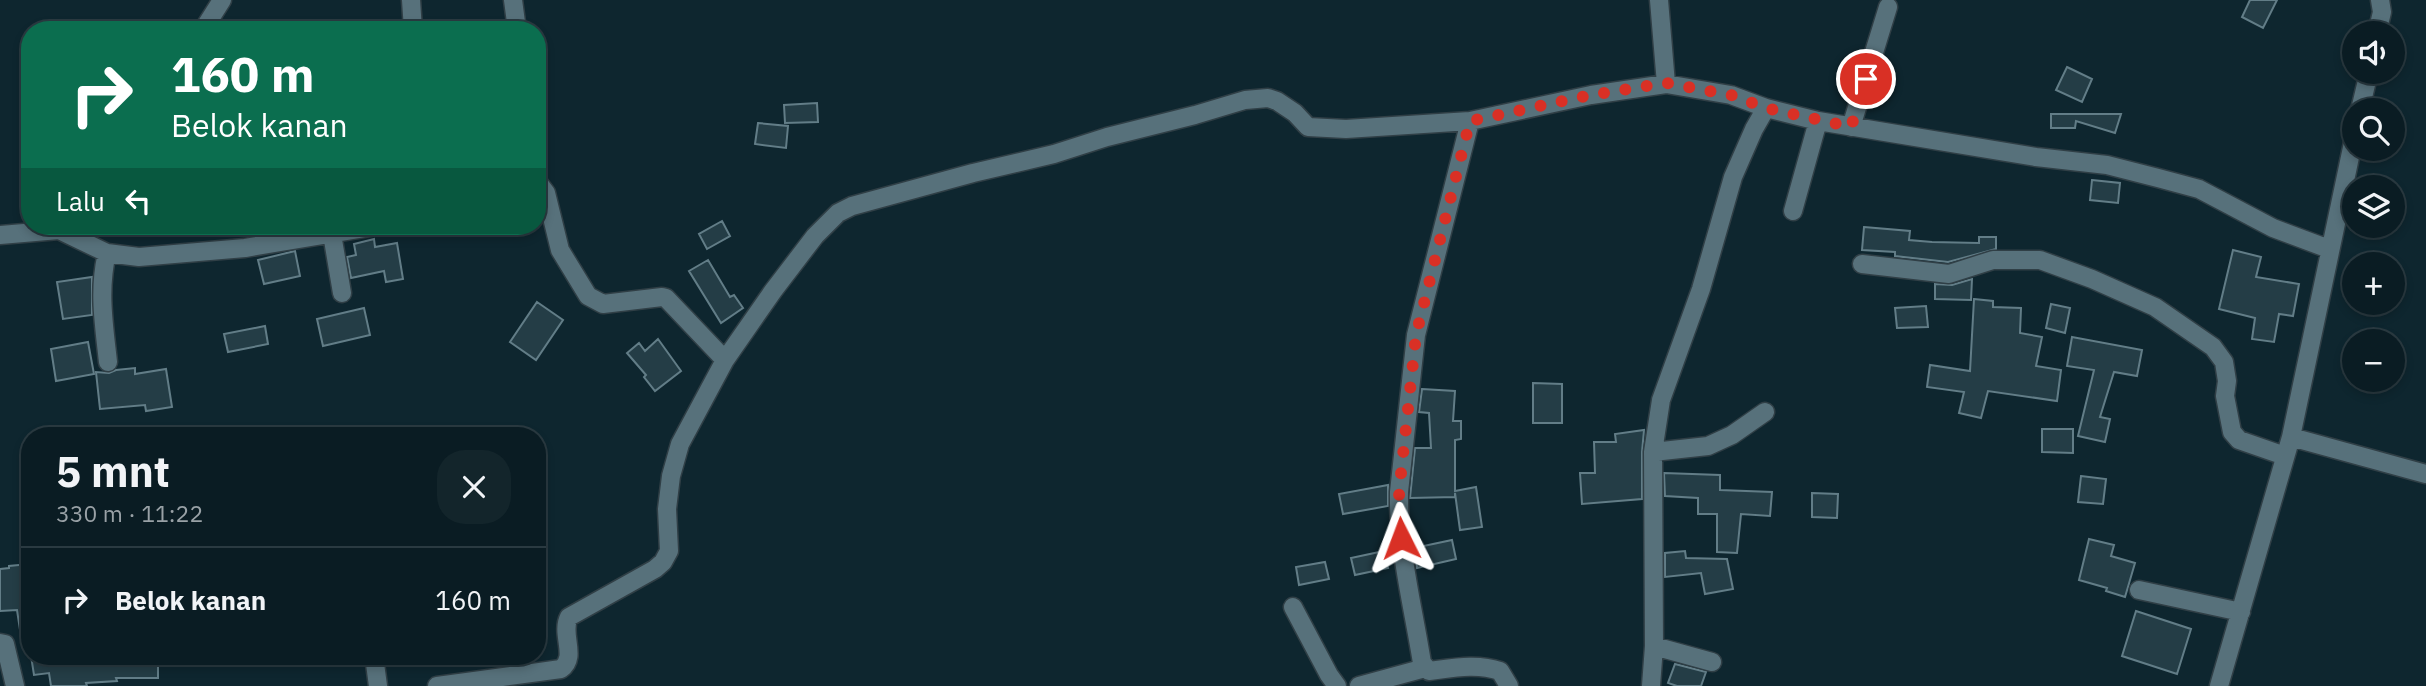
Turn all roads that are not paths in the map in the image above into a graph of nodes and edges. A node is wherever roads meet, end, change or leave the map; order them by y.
1 (222, 0) edge
2 (411, 0) edge
3 (513, 0) edge
4 (1658, 0) edge
5 (2380, 0) edge
6 (1888, 7) dead end
7 (209, 21) edge
8 (412, 21) edge
9 (516, 21) edge
10 (2380, 21) edge
11 (1666, 83) junction
12 (1766, 108) junction
13 (1470, 121) junction
14 (1818, 121) junction
15 (1851, 127) junction
16 (2349, 161) edge
17 (546, 193) edge
18 (1793, 211) dead end
19 (21, 233) edge
20 (0, 235) edge
21 (73, 235) edge
22 (326, 235) edge
23 (332, 235) edge
24 (2329, 249) junction
25 (107, 253) junction
26 (1863, 264) dead end
27 (342, 293) dead end
28 (725, 360) junction
29 (108, 362) dead end
30 (1765, 412) dead end
31 (2291, 436) junction
32 (1653, 452) junction
33 (2285, 456) junction
34 (2426, 474) edge
35 (2139, 590) dead end
36 (1293, 607) dead end
37 (2241, 612) junction
38 (0, 643) edge
39 (1654, 646) junction
40 (1712, 662) dead end
41 (375, 665) edge
42 (1425, 668) junction
43 (15, 686) edge
44 (378, 686) edge
45 (438, 686) edge
46 (1337, 686) edge
47 (1359, 686) edge
48 (1509, 686) edge
49 (1651, 686) edge
50 (2219, 686) edge

1 - 7 street
2 - 8 street
3 - 9 street
4 - 11 street
5 - 10 street
6 - 15 street
11 - 12 street
11 - 13 street
12 - 14 street
12 - 32 street
13 - 28 street
13 - 42 street
14 - 15 street
14 - 18 street
15 - 24 street
16 - 24 street
17 - 28 street
19 - 20 street
21 - 25 street
22 - 25 street
23 - 27 street
24 - 31 street
25 - 29 street
26 - 33 street
28 - 45 street
30 - 32 street
31 - 33 street
31 - 34 street
32 - 39 street
33 - 37 street
35 - 37 street
36 - 46 street
37 - 50 street
38 - 43 street
39 - 40 street
39 - 49 street
41 - 44 street
42 - 47 street
42 - 48 street

